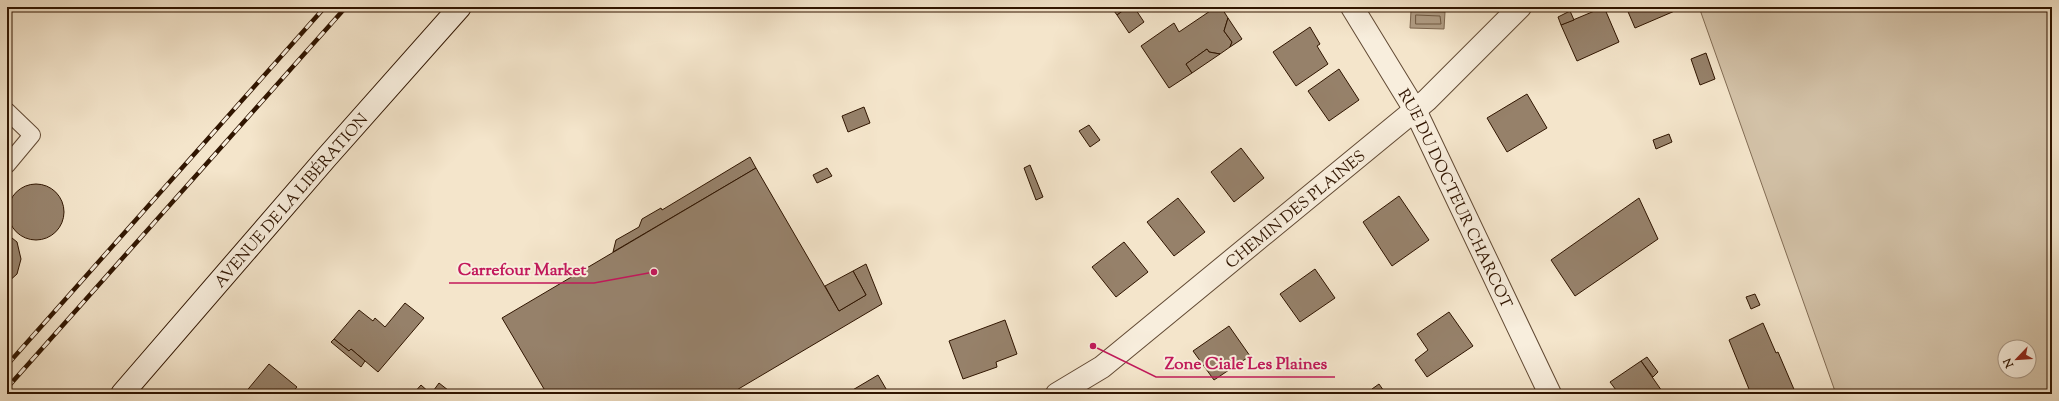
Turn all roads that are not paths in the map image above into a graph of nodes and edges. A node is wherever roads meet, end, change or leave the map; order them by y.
1 (460, 7) edge
2 (1352, 7) edge
3 (1520, 7) edge
4 (1415, 110) junction
5 (7, 111) edge
6 (7, 165) edge
7 (122, 394) edge
8 (1057, 394) edge
9 (1550, 394) edge

1 - 7 street, AVENUE DE LA LIBÉRATION
2 - 4 street, RUE DU DOCTEUR CHARCOT
3 - 4 street, CHEMIN DES PLAINES
4 - 8 street, CHEMIN DES PLAINES
4 - 9 street, RUE DU DOCTEUR CHARCOT
5 - 6 lane

